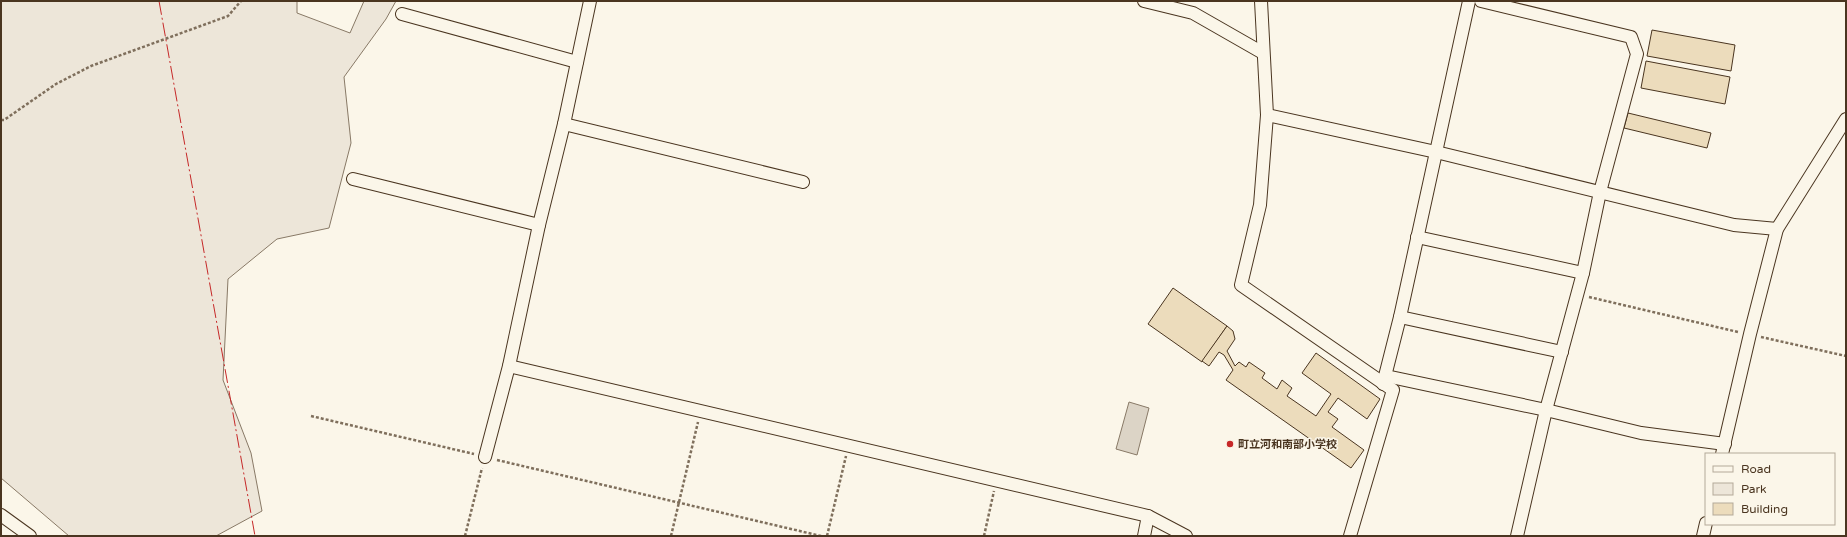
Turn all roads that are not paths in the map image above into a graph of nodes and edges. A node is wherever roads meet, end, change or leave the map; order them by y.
1 (590, 1) edge
2 (1144, 1) edge
3 (1261, 1) edge
4 (1469, 1) edge
5 (1481, 1) edge
6 (402, 14) dead end
7 (1263, 53) junction
8 (577, 62) junction
9 (1267, 115) junction
10 (1846, 119) edge
11 (564, 124) junction
12 (1436, 152) junction
13 (353, 179) dead end
14 (803, 182) dead end
15 (1600, 192) junction
16 (539, 225) junction
17 (1777, 229) junction
18 (1418, 237) junction
19 (1583, 273) junction
20 (1400, 317) junction
21 (1562, 352) junction
22 (509, 366) junction
23 (1384, 380) junction
24 (1546, 410) junction
25 (1724, 449) edge
26 (485, 457) road end
27 (1, 516) edge
28 (1148, 516) junction
29 (1706, 525) edge
30 (30, 536) edge
31 (1144, 536) edge
32 (1186, 536) edge
33 (1350, 536) edge
34 (1516, 536) edge
35 (1703, 536) edge

1 - 8 street
2 - 7 street
3 - 7 street
4 - 12 street
5 - 15 street
6 - 8 street
7 - 9 street
8 - 11 street
9 - 12 street
9 - 23 street
10 - 17 street
11 - 14 street
11 - 16 street
12 - 15 street
12 - 18 street
13 - 16 street
15 - 17 street
15 - 19 street
16 - 22 street
17 - 25 street
18 - 19 street
18 - 20 street
19 - 21 street
20 - 21 street
20 - 23 street
21 - 24 street
22 - 26 street
22 - 28 street
23 - 24 street
23 - 33 street
24 - 25 street
24 - 34 street
27 - 30 street
28 - 31 street
28 - 32 street
29 - 35 street

